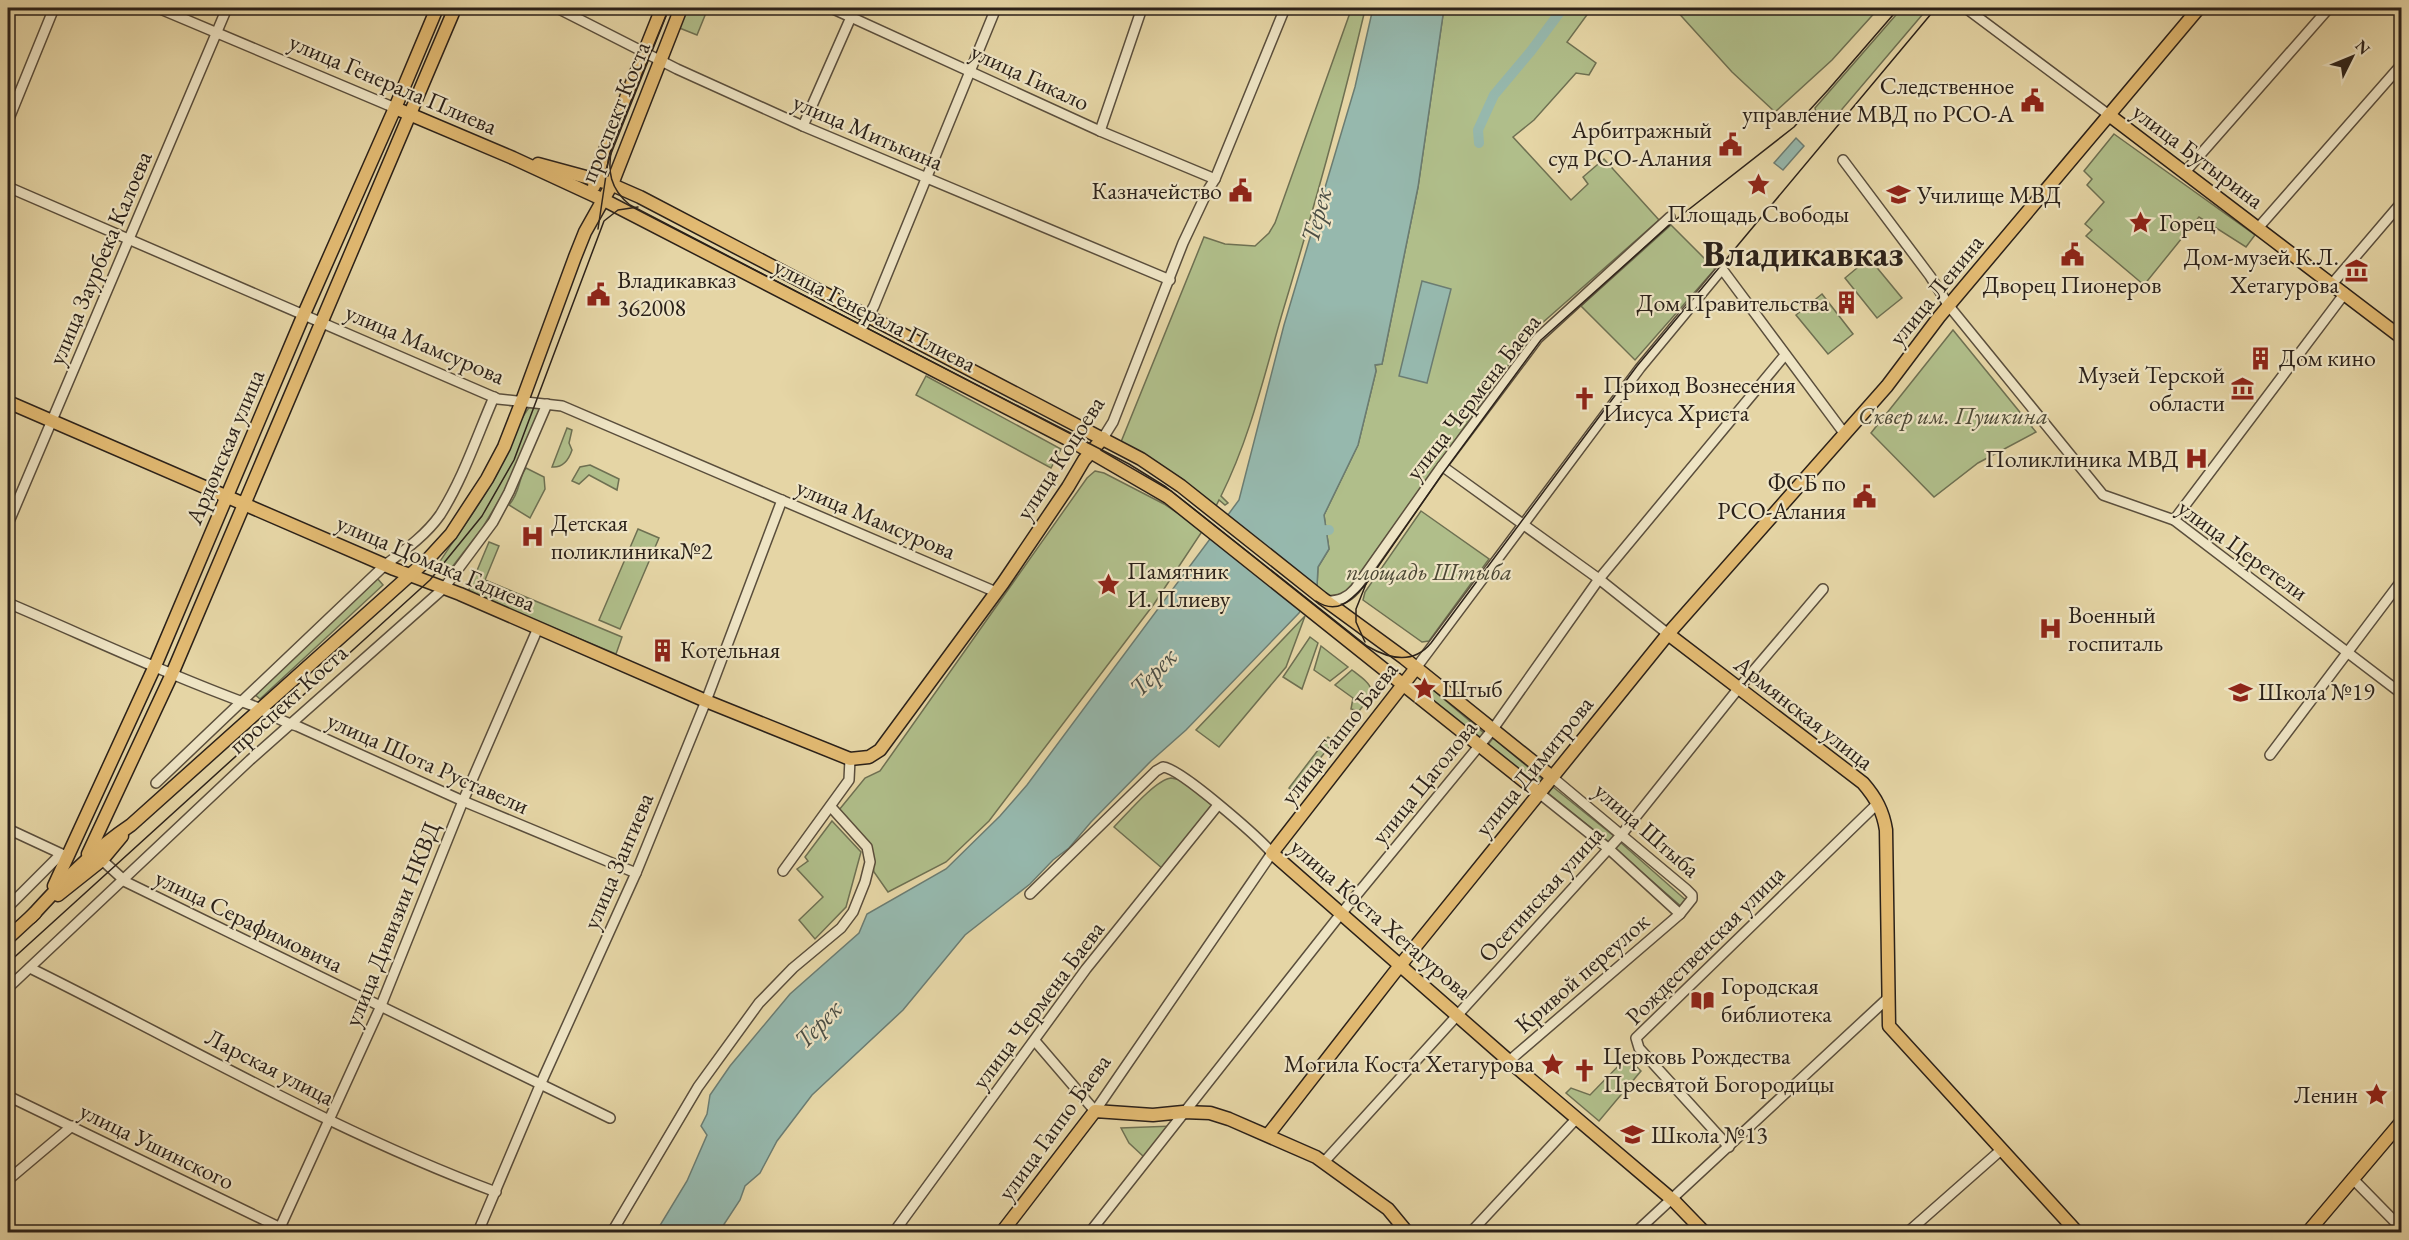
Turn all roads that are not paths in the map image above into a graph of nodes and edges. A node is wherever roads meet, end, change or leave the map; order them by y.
1 (54, 8) edge
2 (158, 8) edge
3 (227, 8) edge
4 (437, 8) edge
5 (455, 8) edge
6 (557, 8) edge
7 (662, 8) edge
8 (681, 8) edge
9 (831, 8) edge
10 (996, 8) edge
11 (1142, 8) edge
12 (1285, 8) edge
13 (2199, 8) edge
14 (2329, 8) edge
15 (1967, 9) dead end
16 (853, 12) edge
17 (216, 33) junction
18 (643, 52) junction
19 (659, 60) junction
20 (2402, 64) edge
21 (970, 71) junction
22 (395, 108) junction
23 (410, 114) junction
24 (2109, 115) junction
25 (8, 121) edge
26 (803, 126) junction
27 (1100, 130) junction
28 (513, 158) junction
29 (1843, 160) dead end
30 (620, 161) junction
31 (2185, 172) junction
32 (925, 178) junction
33 (595, 179) junction
34 (1215, 179) junction
35 (612, 184) junction
36 (8, 187) edge
37 (635, 195) junction
38 (598, 197) junction
39 (2402, 202) edge
40 (1670, 217) dead end
41 (2258, 228) junction
42 (129, 238) junction
43 (1170, 280) junction
44 (2332, 284) junction
45 (2344, 293) junction
46 (1949, 306) junction
47 (304, 314) junction
48 (868, 318) junction
49 (321, 322) junction
50 (861, 331) junction
51 (2402, 338) edge
52 (1785, 355) junction
53 (494, 397) junction
54 (8, 402) edge
55 (522, 402) junction
56 (547, 404) junction
57 (53, 422) junction
58 (1844, 433) junction
59 (1103, 438) junction
60 (1091, 452) junction
61 (1442, 465) junction
62 (227, 497) junction
63 (782, 500) junction
64 (244, 504) junction
65 (2174, 520) junction
66 (8, 524) edge
67 (1523, 526) junction
68 (386, 565) junction
69 (410, 576) junction
70 (1599, 579) junction
71 (2402, 580) edge
72 (444, 588) junction
73 (1823, 590) dead end
74 (996, 592) junction
75 (1324, 600) junction
76 (8, 603) edge
77 (1315, 614) joint
78 (538, 628) junction
79 (1668, 634) junction
80 (2349, 652) junction
81 (156, 666) junction
82 (1416, 668) junction
83 (172, 674) junction
84 (1402, 684) junction
85 (1738, 689) junction
86 (2402, 694) edge
87 (706, 701) junction
88 (241, 702) junction
89 (260, 709) junction
90 (291, 725) junction
91 (1492, 729) junction
92 (1479, 746) junction
93 (2270, 755) dead end
94 (850, 759) junction
95 (1552, 777) junction
96 (156, 783) dead end
97 (1539, 793) junction
98 (463, 801) junction
99 (1878, 803) junction
100 (1218, 805) junction
101 (831, 807) junction
102 (131, 825) junction
103 (8, 829) edge
104 (1622, 834) junction
105 (1609, 849) junction
106 (1272, 853) junction
107 (65, 855) junction
108 (102, 860) junction
109 (84, 861) junction
110 (783, 871) dead end
111 (636, 873) junction
112 (122, 879) junction
113 (1030, 894) dead end
114 (58, 895) junction
115 (46, 901) junction
116 (8, 907) edge
117 (1341, 913) junction
118 (1680, 914) junction
119 (31, 917) junction
120 (8, 938) edge
121 (1400, 966) junction
122 (30, 968) junction
123 (8, 988) edge
124 (1888, 998) junction
125 (380, 1008) junction
126 (1457, 1014) junction
127 (1035, 1041) junction
128 (1509, 1061) junction
129 (541, 1083) junction
130 (8, 1096) edge
131 (1095, 1111) junction
132 (1183, 1112) junction
133 (610, 1118) dead end
134 (1577, 1118) junction
135 (329, 1119) junction
136 (2402, 1121) edge
137 (72, 1126) junction
138 (1268, 1135) junction
139 (1729, 1147) junction
140 (2001, 1150) junction
141 (1324, 1162) junction
142 (2352, 1178) junction
143 (8, 1180) edge
144 (496, 1192) junction
145 (1672, 1199) junction
146 (2402, 1229) edge
147 (282, 1231) edge
148 (478, 1233) edge
149 (612, 1233) edge
150 (894, 1233) edge
151 (1002, 1233) edge
152 (1090, 1233) edge
153 (1407, 1233) edge
154 (1471, 1233) edge
155 (1636, 1233) edge
156 (1704, 1233) edge
157 (1908, 1233) edge
158 (2078, 1233) edge
159 (2308, 1233) edge

1 - 25 street
2 - 17 street, улица Генерала Плиева
3 - 17 street, улица Заурбека Калоева
4 - 22 main road, Ардонская улица
5 - 23 main road, Ардонская улица
6 - 18 street, улица Митькина
7 - 18 main road, проспект Коста
8 - 19 main road, проспект Коста
9 - 16 street, улица Гикало
10 - 21 street
11 - 27 street
12 - 34 street, улица Коцоева
13 - 24 main road, улица Ленина
14 - 31 street
15 - 24 street, улица Бутырина
16 - 21 street, улица Гикало
16 - 26 street
17 - 22 street, улица Генерала Плиева
17 - 42 street, улица Заурбека Калоева
18 - 19 street, улица Митькина
18 - 33 main road, проспект Коста
19 - 26 street, улица Митькина
19 - 30 main road, проспект Коста
20 - 41 street
21 - 27 street, улица Гикало
21 - 32 street
22 - 23 main road, улица Генерала Плиева
22 - 47 main road, Ардонская улица
23 - 28 main road, улица Генерала Плиева
23 - 49 main road, Ардонская улица
24 - 31 main road, улица Бутырина
24 - 46 main road, улица Ленина
26 - 32 street, улица Митькина
27 - 34 street, улица Гикало
28 - 33 main road, улица Генерала Плиева
28 - 38 main road, улица Генерала Плиева
29 - 46 street, улица Церетели
30 - 35 main road, проспект Коста
30 - 37 main road
31 - 41 main road, улица Бутырина
32 - 43 street, улица Митькина
32 - 48 street
33 - 35 main road, улица Генерала Плиева
33 - 38 main road, проспект Коста
34 - 43 street, улица Коцоева
35 - 37 main road, улица Генерала Плиева
35 - 38 main road, проспект Коста
36 - 42 street, улица Мамсурова
37 - 48 main road, улица Генерала Плиева
38 - 50 main road, улица Генерала Плиева
38 - 55 main road, проспект Коста
39 - 44 street
40 - 61 street, улица Чермена Баева
41 - 44 main road, улица Бутырина
42 - 47 street, улица Мамсурова
42 - 57 street, улица Заурбека Калоева
43 - 59 street, улица Коцоева
44 - 45 main road, улица Бутырина
45 - 51 main road, улица Бутырина
45 - 65 street
46 - 58 main road, улица Ленина
46 - 65 street, улица Церетели
47 - 49 street, улица Мамсурова
47 - 62 main road, Ардонская улица
48 - 50 street
48 - 59 main road, улица Генерала Плиева
49 - 53 street, улица Мамсурова
49 - 64 main road, Ардонская улица
50 - 60 main road, улица Генерала Плиева
52 - 58 street
52 - 67 street, улица Гаппо Баева
52 - 70 street, улица Цаголова
53 - 55 street, улица Мамсурова
53 - 68 street
54 - 57 main road, улица Цомака Гадиева
55 - 56 street, улица Мамсурова
55 - 69 main road, проспект Коста
56 - 63 street, улица Мамсурова
56 - 72 street, проспект Коста
57 - 62 main road, улица Цомака Гадиева
57 - 66 street, улица Заурбека Калоева
58 - 79 main road, улица Димитрова
59 - 60 main road, улица Коцоева
59 - 75 main road, улица Генерала Плиева
60 - 74 main road, улица Коцоева
60 - 77 main road, улица Генерала Плиева
61 - 67 street, Армянская улица
61 - 75 street, улица Чермена Баева
62 - 64 main road, улица Цомака Гадиева
62 - 81 main road, Ардонская улица
63 - 74 street, улица Мамсурова
63 - 87 street, улица Зангиева
64 - 68 main road, улица Цомака Гадиева
64 - 83 main road, Ардонская улица
65 - 80 street, улица Церетели
67 - 70 street, Армянская улица
67 - 82 street, улица Гаппо Баева
68 - 69 main road, улица Цомака Гадиева
68 - 88 street
69 - 72 main road, улица Цомака Гадиева
69 - 89 main road, проспект Коста
70 - 79 street, Армянская улица
70 - 91 street, улица Цаголова
71 - 80 street
72 - 78 main road, улица Цомака Гадиева
72 - 90 street, проспект Коста
73 - 85 street, Осетинская улица
74 - 94 main road, улица Коцоева
75 - 82 main road, улица Штыба
76 - 81 street, улица Шота Руставели
77 - 84 main road, улица Штыба
78 - 87 main road, улица Цомака Гадиева
78 - 98 street, улица Дивизии НКВД
79 - 85 main road, Армянская улица
79 - 95 main road, улица Димитрова
80 - 86 street, улица Церетели
80 - 93 street
81 - 83 street, улица Шота Руставели
81 - 107 main road, Ардонская улица
82 - 84 main road, улица Гаппо Баева
82 - 91 main road, улица Штыба
83 - 88 street, улица Шота Руставели
83 - 109 main road, Ардонская улица
84 - 92 main road, улица Штыба
84 - 106 main road, улица Гаппо Баева
85 - 99 main road, Армянская улица
85 - 104 street, Осетинская улица
87 - 94 main road, улица Цомака Гадиева
87 - 111 street, улица Зангиева
88 - 89 street, улица Шота Руставели
88 - 96 street
89 - 90 street, улица Шота Руставели
89 - 102 main road, проспект Коста
90 - 98 street, улица Шота Руставели
90 - 112 street, проспект Коста
91 - 92 street, улица Цаголова
91 - 95 main road, улица Штыба
92 - 97 main road, улица Штыба
92 - 117 street, улица Цаголова
94 - 101 street
95 - 97 main road, улица Димитрова
95 - 104 street, улица Штыба
97 - 105 street, улица Штыба
97 - 121 main road, улица Димитрова
98 - 111 street, улица Шота Руставели
98 - 125 street, улица Дивизии НКВД
99 - 124 main road, Армянская улица
99 - 139 street, Рождественская улица
100 - 106 street, улица Коста Хетагурова
100 - 113 street, улица Коста Хетагурова
100 - 127 street, улица Чермена Баева
101 - 110 street
101 - 149 street
102 - 108 main road, проспект Коста
102 - 109 main road, проспект Коста
103 - 107 street
104 - 105 street, Осетинская улица
104 - 118 street, улица Штыба
105 - 118 street, улица Штыба
105 - 126 street, Осетинская улица
106 - 117 main road, улица Коста Хетагурова
106 - 131 street, улица Гаппо Баева
107 - 115 main road, Ардонская улица
107 - 116 street
108 - 112 street, улица Серафимовича
108 - 114 main road, проспект Коста
109 - 114 main road, Ардонская улица
109 - 115 main road, проспект Коста
111 - 129 street, улица Зангиева
112 - 122 street, проспект Коста
112 - 125 street, улица Серафимовича
114 - 119 main road, проспект Коста
115 - 119 main road, проспект Коста
117 - 121 main road, улица Коста Хетагурова
117 - 132 street, улица Цаголова
118 - 128 street, Кривой переулок
119 - 120 main road, проспект Коста
121 - 126 main road, улица Коста Хетагурова
121 - 138 main road, улица Димитрова
122 - 123 street, проспект Коста
122 - 135 street, Ларская улица
124 - 139 street
124 - 140 main road, Армянская улица
125 - 129 street, улица Серафимовича
125 - 135 street, улица Дивизии НКВД
126 - 128 main road, улица Коста Хетагурова
126 - 141 street, Осетинская улица
127 - 131 street
127 - 150 street, улица Чермена Баева
128 - 134 main road, улица Коста Хетагурова
129 - 133 street, улица Серафимовича
129 - 144 street, улица Зангиева
130 - 137 street, улица Ушинского
131 - 132 main road
131 - 151 main road, улица Гаппо Баева
132 - 138 main road
132 - 152 street, улица Цаголова
134 - 145 main road, улица Коста Хетагурова
134 - 154 street
135 - 144 street, Ларская улица
135 - 147 street, улица Дивизии НКВД
136 - 142 main road
137 - 143 street
137 - 147 street, улица Ушинского
138 - 141 main road
139 - 145 street
140 - 157 street
140 - 158 main road, Армянская улица
141 - 153 main road
142 - 146 street
142 - 159 main road
144 - 148 street, улица Зангиева
145 - 155 street
145 - 156 main road, улица Коста Хетагурова

